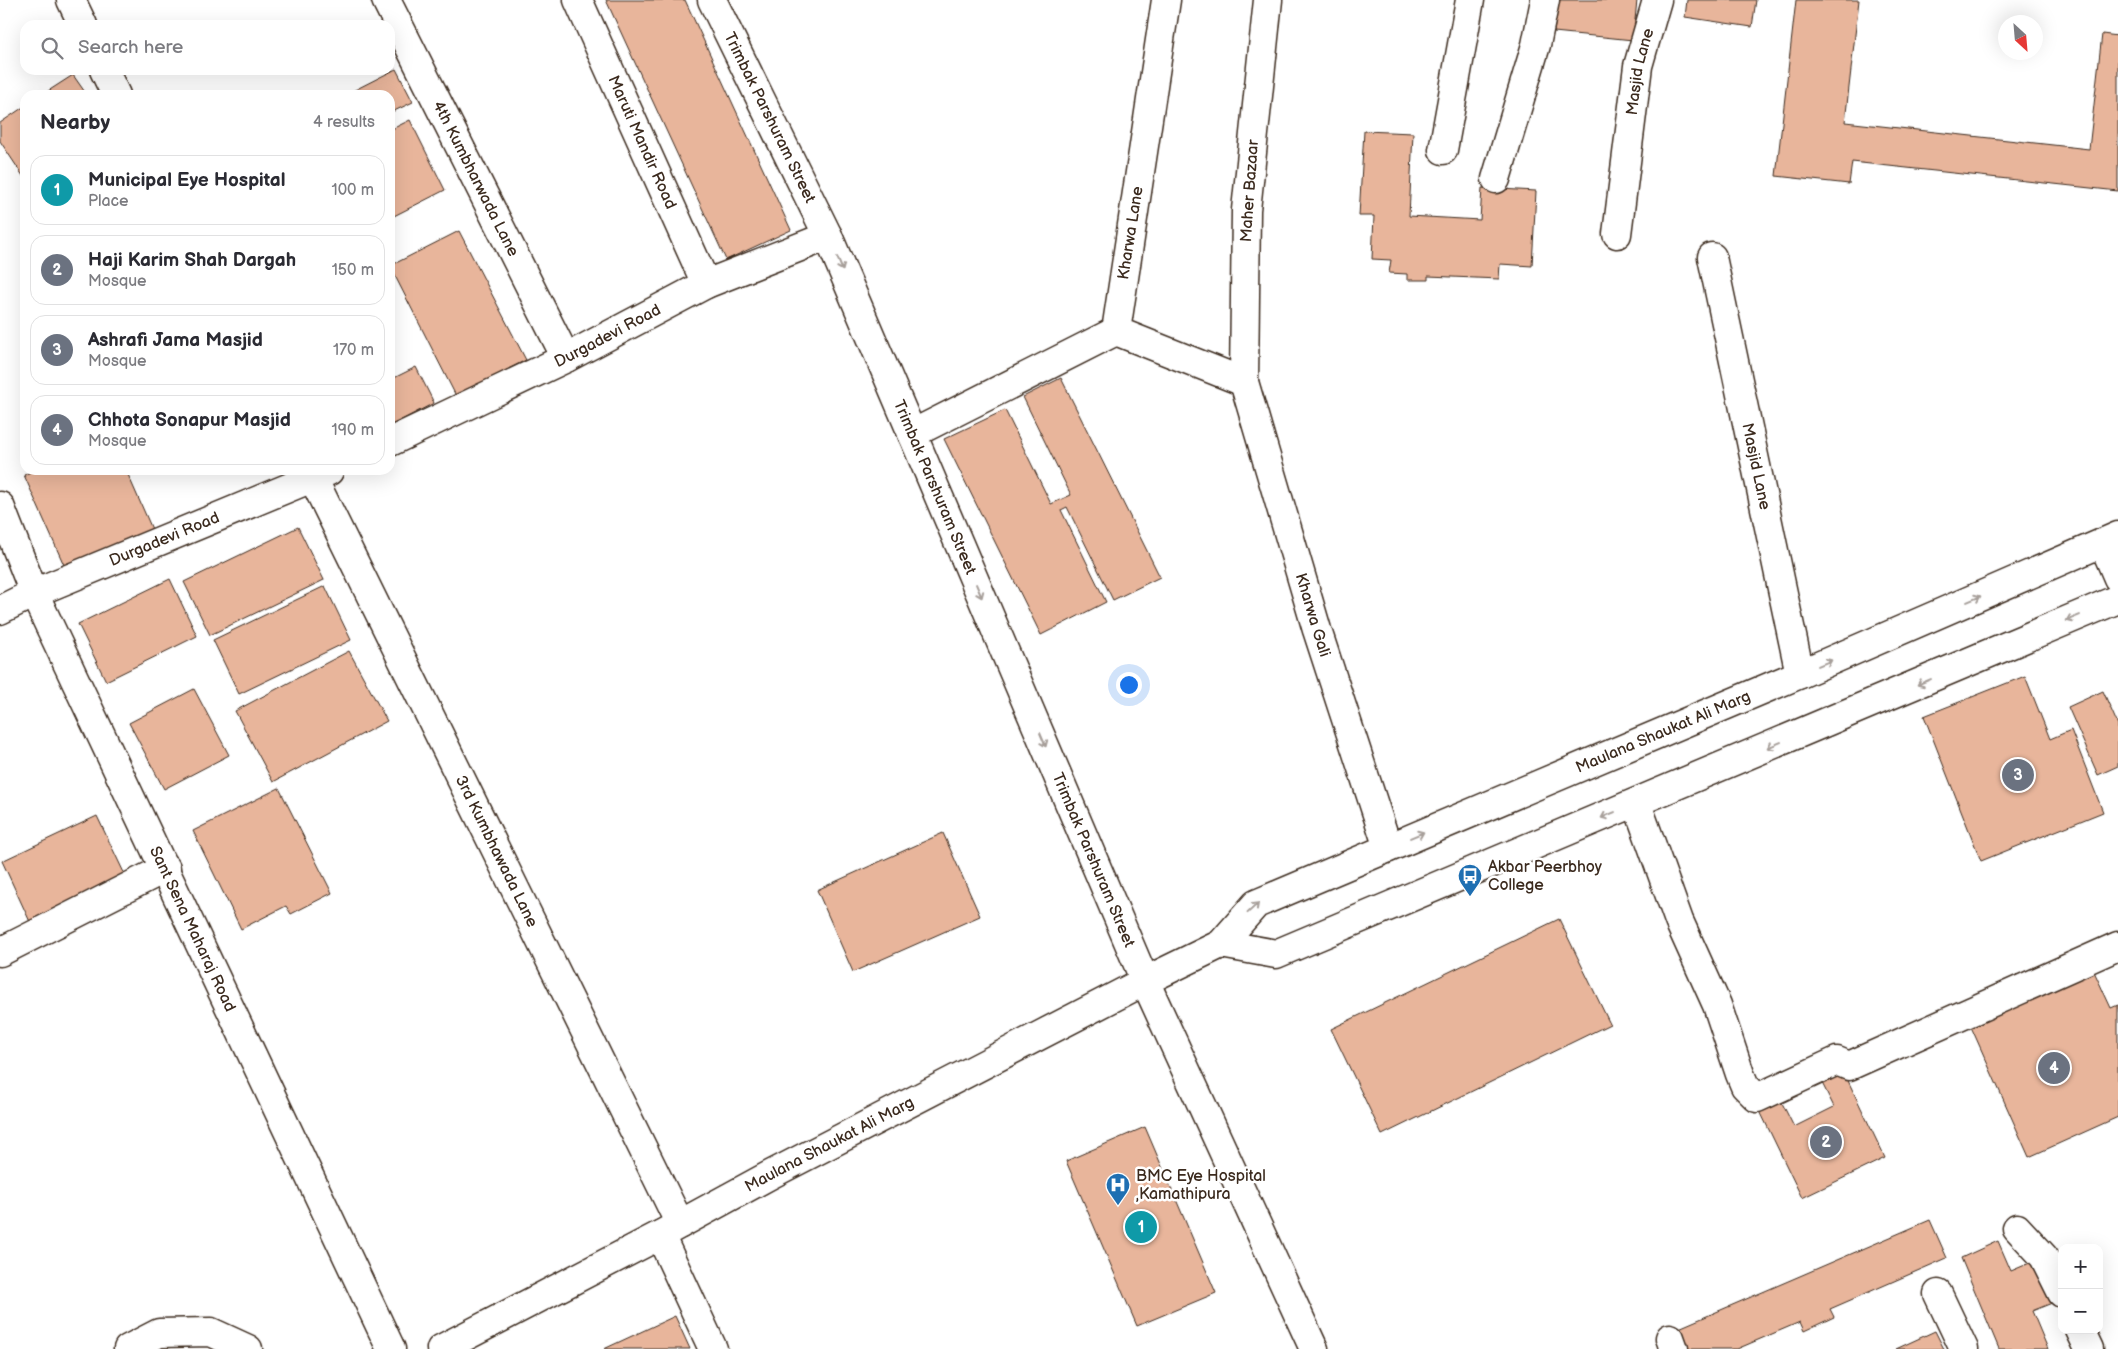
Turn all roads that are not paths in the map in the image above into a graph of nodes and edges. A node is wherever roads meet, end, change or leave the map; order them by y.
1 (71, 0) edge
2 (386, 0) edge
3 (578, 0) edge
4 (712, 0) edge
5 (1166, 0) edge
6 (1268, 0) edge
7 (1470, 0) edge
8 (1545, 0) edge
9 (1656, 0) edge
10 (81, 20) edge
11 (106, 75) edge
12 (114, 90) edge
13 (1443, 150) dead end
14 (1496, 178) dead end
15 (1618, 234) dead end
16 (828, 236) junction
17 (1712, 257) dead end
18 (706, 284) junction
19 (1116, 331) junction
20 (566, 358) junction
21 (1244, 382) junction
22 (912, 434) junction
23 (395, 440) edge
24 (312, 475) edge
25 (318, 475) edge
26 (0, 506) edge
27 (2110, 540) edge
28 (2118, 578) edge
29 (34, 593) junction
30 (2118, 599) edge
31 (0, 610) edge
32 (1800, 674) junction
33 (1637, 804) junction
34 (1388, 848) junction
35 (166, 868) junction
36 (1221, 944) junction
37 (2118, 946) edge
38 (0, 952) edge
39 (1145, 981) junction
40 (2017, 1228) dead end
41 (670, 1229) junction
42 (2060, 1289) edge
43 (1938, 1294) dead end
44 (2082, 1334) edge
45 (128, 1349) edge
46 (248, 1349) edge
47 (391, 1349) edge
48 (441, 1349) edge
49 (713, 1349) edge
50 (1314, 1349) edge
51 (1964, 1349) edge
52 (2089, 1349) edge

1 - 10 street
2 - 20 street, 4th Kumbharwada Lane
3 - 18 street, Maruti Mandir Road
4 - 16 street, Trimbak Parshuram Street
5 - 19 street, Kharwa Lane
6 - 21 street, Maher Bazaar
7 - 13 street
8 - 14 street
9 - 15 street, Masjid Lane
11 - 12 street
16 - 18 street, Durgadevi Road
16 -> 22 street, Trimbak Parshuram Street
17 - 32 street, Masjid Lane
18 - 20 street, Durgadevi Road
19 - 21 street
19 - 22 street
20 - 23 street, Durgadevi Road
21 - 34 street, Kharwa Gali
22 -> 39 street, Trimbak Parshuram Street
24 - 29 street, Durgadevi Road
25 - 41 street, 3rd Kumbhawada Lane
26 - 29 street, Sant Sena Maharaj Road
27 - 28 street
32 -> 27 street, Maulana Shaukat Ali Marg
29 - 31 street, Durgadevi Road
29 - 35 street, Sant Sena Maharaj Road
30 -> 33 street
34 -> 32 street, Maulana Shaukat Ali Marg
33 -> 36 street
33 - 37 street
36 -> 34 street, Maulana Shaukat Ali Marg
35 - 38 street
35 - 47 street, Sant Sena Maharaj Road
36 - 39 street, Maulana Shaukat Ali Marg
39 - 41 street, Maulana Shaukat Ali Marg
39 - 50 street, Trimbak Parshuram Street
40 - 42 street
41 - 48 street, Maulana Shaukat Ali Marg
41 - 49 street, 3rd Kumbhawada Lane
43 - 51 street
44 - 52 street
45 - 46 street

